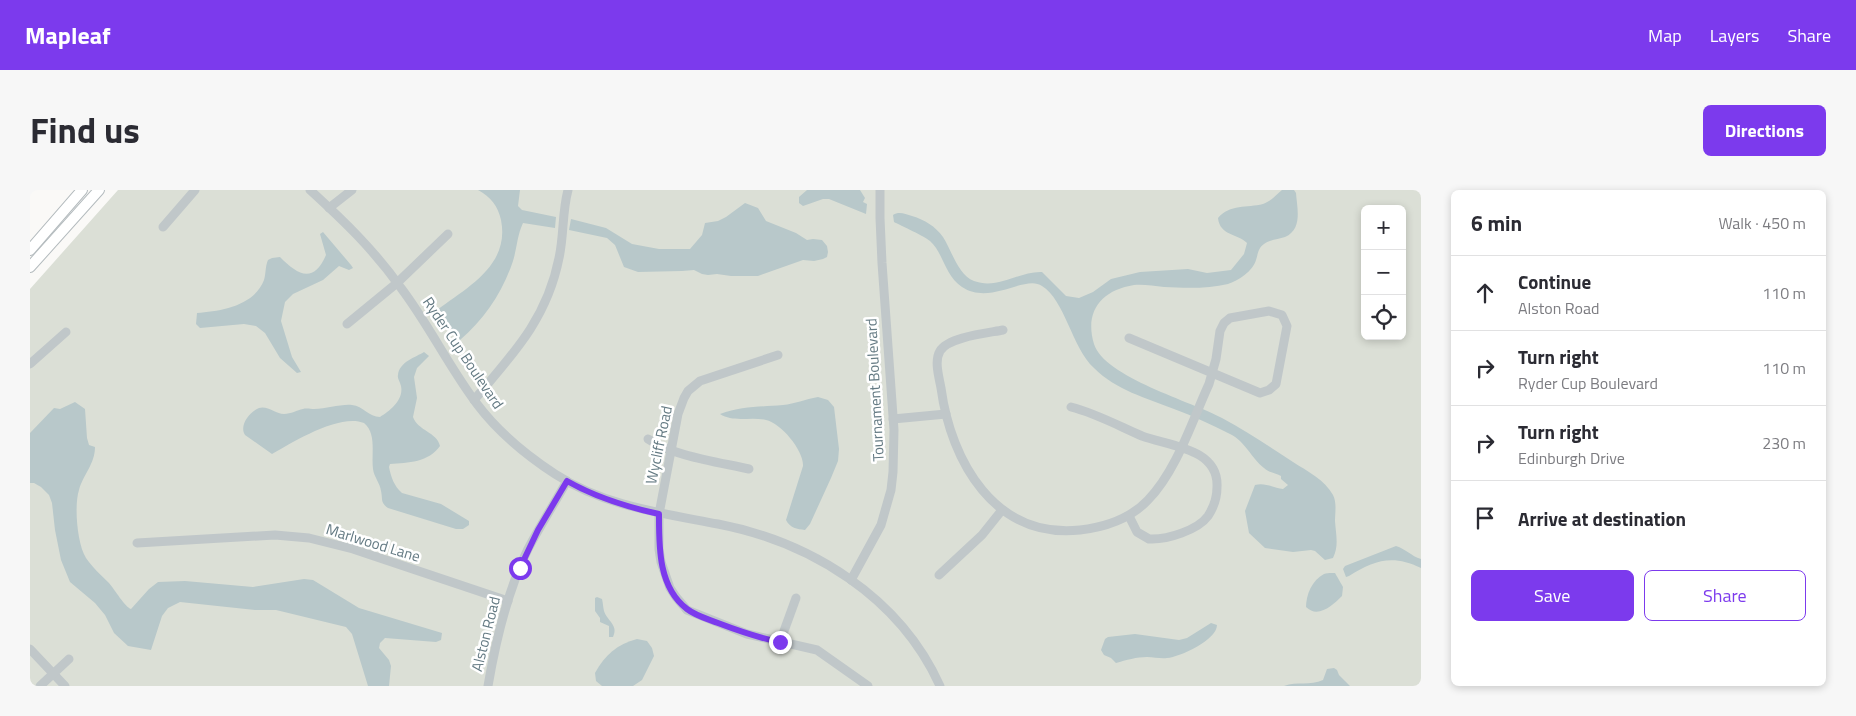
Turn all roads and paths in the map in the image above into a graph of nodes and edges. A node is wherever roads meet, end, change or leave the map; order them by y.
1 (82, 190) edge
2 (99, 190) edge
3 (195, 190) edge
4 (310, 190) edge
5 (352, 190) edge
6 (568, 190) edge
7 (880, 190) edge
8 (329, 208) junction
9 (164, 227) dead end
10 (448, 234) dead end
11 (30, 250) edge
12 (30, 267) edge
13 (397, 283) junction
14 (347, 324) dead end
15 (1003, 330) dead end
16 (66, 332) dead end
17 (1129, 338) dead end
18 (778, 355) dead end
19 (30, 364) edge
20 (1212, 374) junction
21 (474, 400) junction
22 (1071, 407) dead end
23 (946, 414) junction
24 (893, 419) junction
25 (648, 439) dead end
26 (1180, 448) junction
27 (672, 451) junction
28 (749, 469) dead end
29 (567, 481) junction
30 (1002, 510) junction
31 (659, 514) junction
32 (1129, 516) junction
33 (137, 542) dead end
34 (939, 575) dead end
35 (851, 580) junction
36 (796, 598) dead end
37 (508, 601) junction
38 (780, 642) junction
39 (30, 649) edge
40 (69, 659) dead end
41 (53, 673) junction
42 (40, 686) edge
43 (65, 686) edge
44 (488, 686) edge
45 (868, 686) edge
46 (940, 686) edge

1 - 11 main road
2 - 12 main road
3 - 9 street
4 - 8 street, Ryder Cup Boulevard
5 - 8 street
6 - 21 street
7 - 24 street, Tournament Boulevard
8 - 13 street, Ryder Cup Boulevard
10 - 13 street
13 - 14 street
13 - 21 street, Ryder Cup Boulevard
15 - 23 street
16 - 19 street
17 - 20 street
18 - 27 street, Wycliff Road
20 - 20 street
20 - 26 street
21 - 29 street, Ryder Cup Boulevard
22 - 26 street
23 - 24 street
23 - 30 street
24 - 35 street, Tournament Boulevard
25 - 27 street
26 - 32 street
26 - 32 street
27 - 28 street
27 - 31 street, Wycliff Road
29 - 31 street, Ryder Cup Boulevard
29 - 37 street, Alston Road
30 - 32 street
30 - 34 street
31 - 35 street, Ryder Cup Boulevard
31 - 38 street, Wycliff Road
33 - 37 street, Marlwood Lane
35 - 46 street, Ryder Cup Boulevard
36 - 38 street
37 - 44 street, Alston Road
38 - 45 street, Wycliff Road
39 - 41 street
40 - 41 street
41 - 42 street
41 - 43 street

